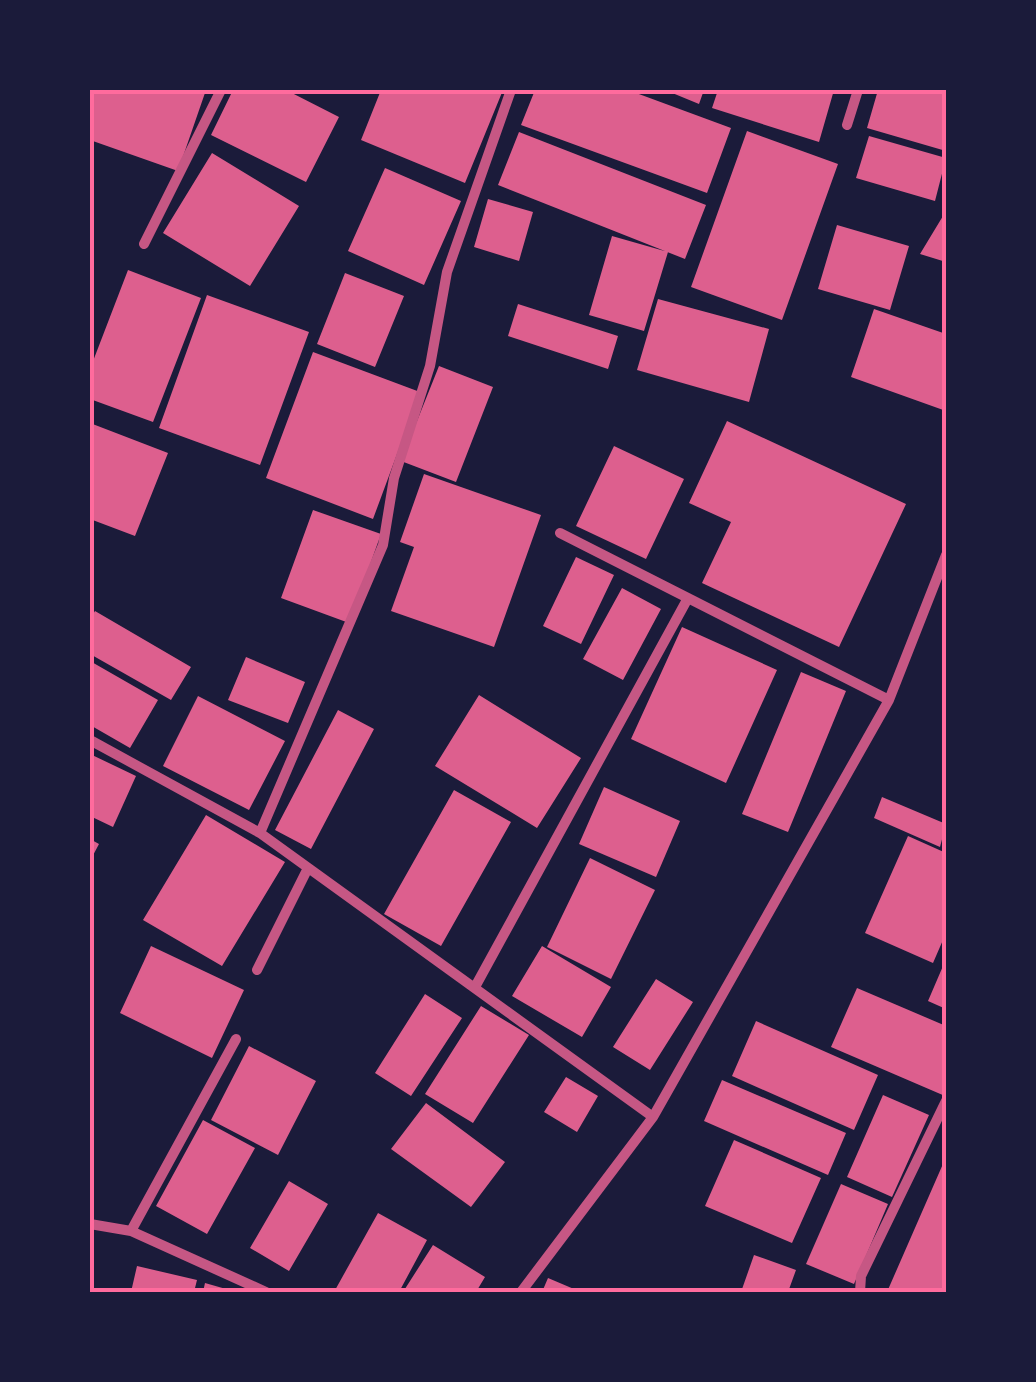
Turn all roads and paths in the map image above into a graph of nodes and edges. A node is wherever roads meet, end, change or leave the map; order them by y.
1 (221, 90) edge
2 (511, 90) edge
3 (858, 90) edge
4 (847, 125) dead end
5 (144, 244) dead end
6 (560, 534) dead end
7 (946, 555) edge
8 (688, 598) junction
9 (889, 700) junction
10 (90, 740) edge
11 (260, 834) junction
12 (308, 868) junction
13 (257, 970) dead end
14 (475, 987) junction
15 (236, 1040) dead end
16 (946, 1101) edge
17 (652, 1117) junction
18 (90, 1224) edge
19 (131, 1232) junction
20 (266, 1292) edge
21 (522, 1292) edge
22 (860, 1292) edge

1 - 5 street
2 - 11 street
3 - 4 street
6 - 8 street
7 - 9 street
8 - 9 street
8 - 14 street
9 - 17 street
10 - 11 street
11 - 12 street
12 - 13 street
12 - 14 street
14 - 17 street
15 - 19 street
16 - 22 street
17 - 21 street
18 - 19 street
19 - 20 street

